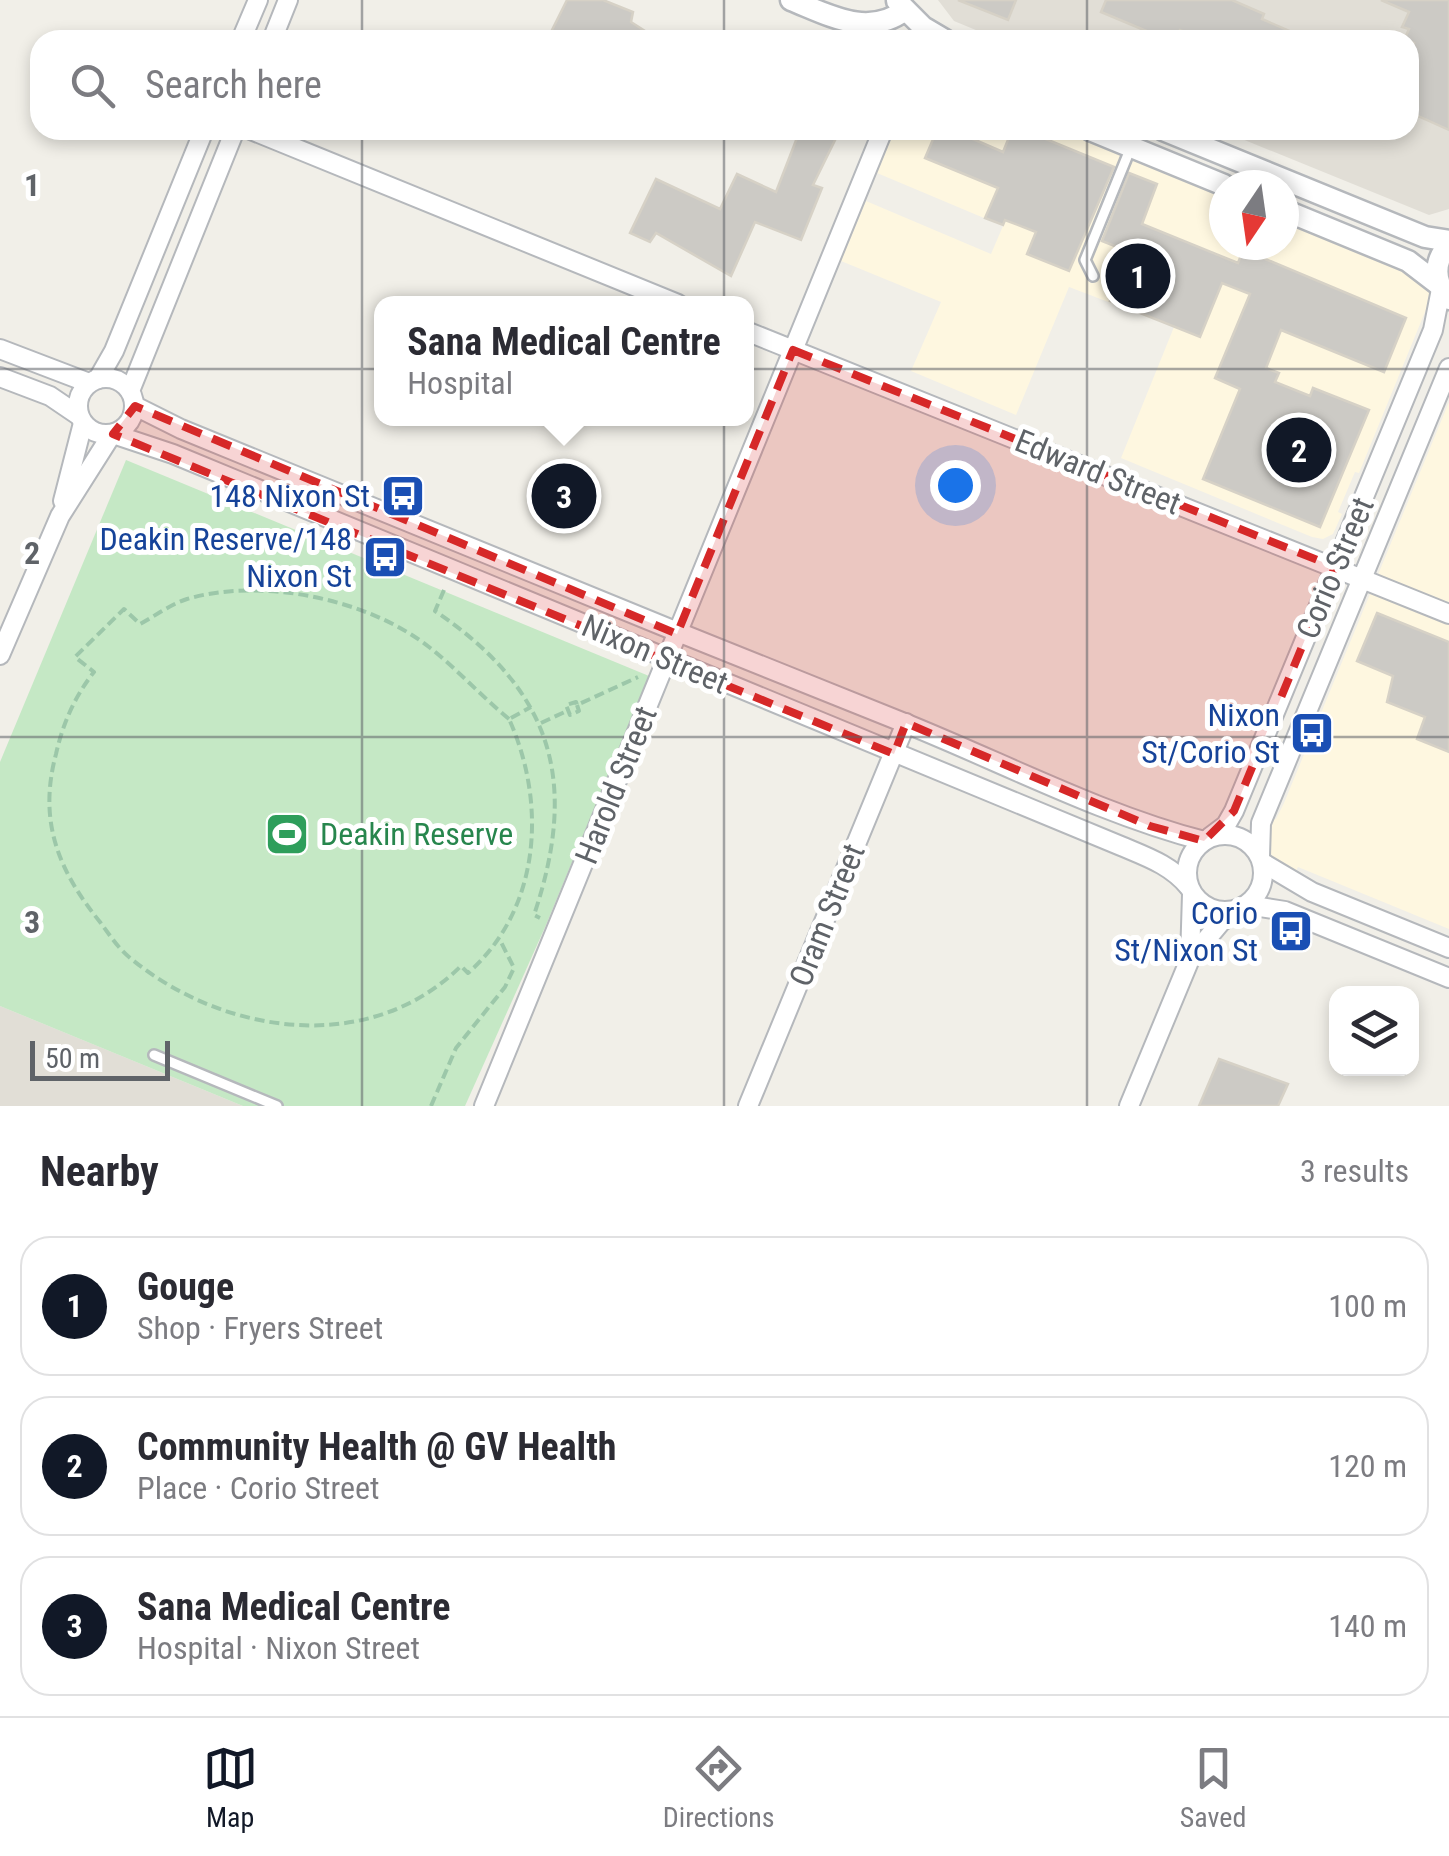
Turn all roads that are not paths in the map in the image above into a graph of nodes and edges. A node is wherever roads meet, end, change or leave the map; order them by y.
1 (258, 0) edge
2 (288, 0) edge
3 (791, 0) edge
4 (897, 12) edge
5 (245, 30) edge
6 (276, 30) edge
7 (928, 30) edge
8 (200, 140) edge
9 (231, 140) edge
10 (276, 140) edge
11 (879, 140) edge
12 (1114, 140) edge
13 (1186, 140) edge
14 (1196, 144) junction
15 (1131, 147) junction
16 (1186, 169) junction
17 (1209, 179) edge
18 (1299, 216) edge
19 (1449, 243) edge
20 (1094, 276) dead end
21 (1443, 290) edge
22 (658, 296) edge
23 (754, 334) edge
24 (0, 349) edge
25 (793, 350) junction
26 (1449, 368) edge
27 (0, 377) edge
28 (94, 381) junction
29 (132, 399) junction
30 (80, 419) junction
31 (112, 434) junction
32 (60, 516) junction
33 (1335, 567) junction
34 (1361, 578) junction
35 (1449, 614) edge
36 (677, 634) junction
37 (0, 656) edge
38 (667, 659) junction
39 (906, 723) junction
40 (894, 754) junction
41 (1207, 839) junction
42 (1262, 860) junction
43 (1191, 890) junction
44 (1243, 907) junction
45 (1449, 948) edge
46 (1190, 959) junction
47 (1449, 978) edge
48 (154, 1055) dead end
49 (277, 1106) edge
50 (484, 1106) edge
51 (748, 1106) edge
52 (1129, 1106) edge

1 - 5 street
2 - 6 street
3 - 4 street
4 - 7 street
8 - 28 street
9 - 29 street
10 - 22 street
11 - 25 street, Harold Street
12 - 15 street
13 - 14 street
14 - 16 street
14 - 19 street
15 - 16 street
15 - 20 lane
16 - 17 street
18 - 21 street
19 - 21 street
21 - 33 street, Corio Street
23 - 25 street, Edward Street
24 - 28 street
25 - 33 street, Edward Street
25 - 36 street, Harold Street
26 - 34 street, Corio Street
27 - 30 street
28 - 29 street
28 - 30 street
29 - 31 street
29 - 36 street, Nixon Street
30 - 31 street
30 - 32 street
31 - 32 street
31 - 38 street, Nixon Street
32 - 37 street
33 - 34 street, Edward Street
33 - 41 street, Corio Street
34 - 35 street, Edward Street
34 - 42 street, Corio Street
36 - 38 street, Harold Street
36 - 39 street, Nixon Street
38 - 40 street, Nixon Street
38 - 50 street, Harold Street
39 - 40 street, Oram Street
39 - 41 street, Nixon Street
40 - 43 street, Nixon Street
40 - 51 street, Oram Street
41 - 42 street
41 - 43 street
42 - 44 street
42 - 45 street
43 - 44 street
43 - 46 street
44 - 46 street
44 - 47 street
46 - 52 street
48 - 49 lane

